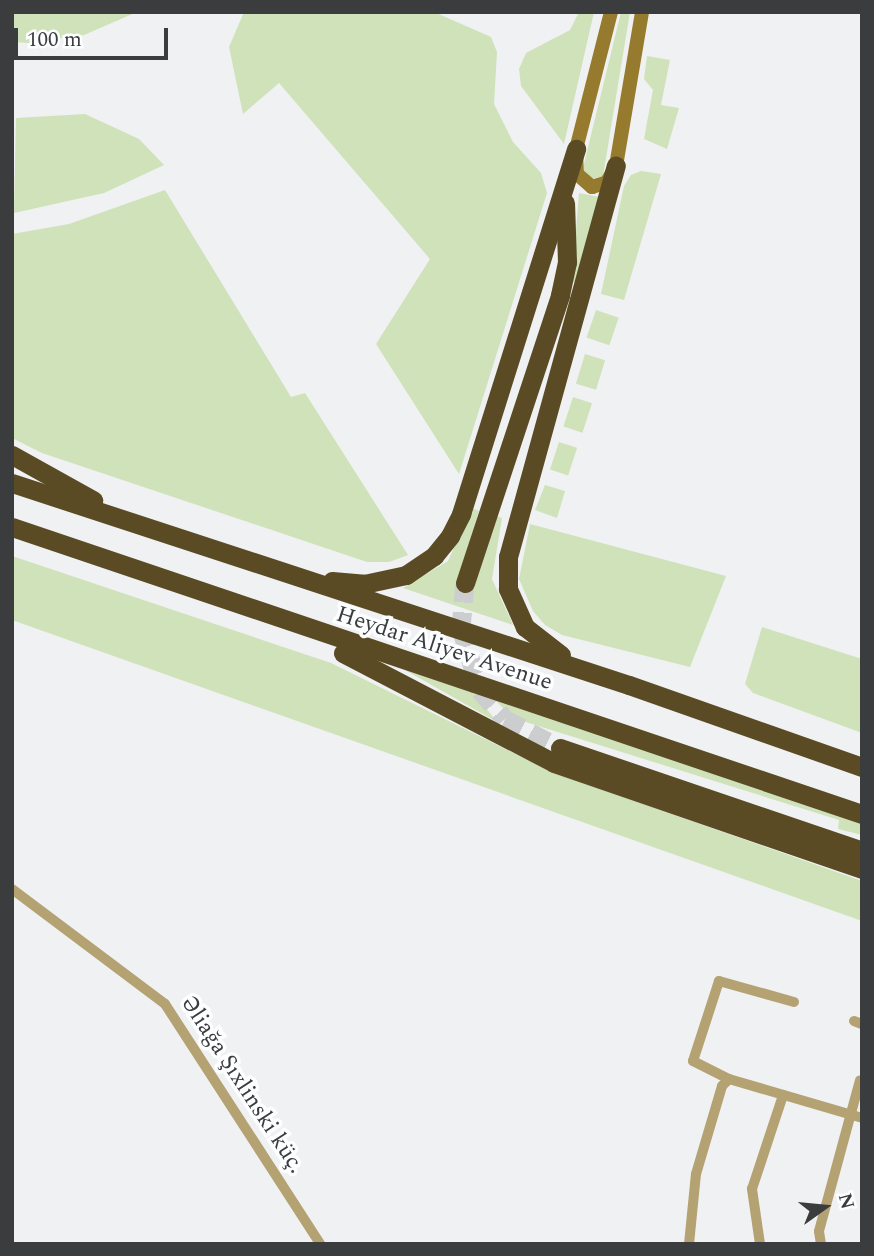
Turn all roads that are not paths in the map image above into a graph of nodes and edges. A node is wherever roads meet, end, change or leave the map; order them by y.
1 (611, 12) edge
2 (642, 12) edge
3 (576, 149) junction
4 (616, 166) junction
5 (564, 192) junction
6 (12, 455) edge
7 (12, 475) edge
8 (12, 484) edge
9 (128, 519) junction
10 (12, 527) edge
11 (258, 566) junction
12 (465, 583) tunnel mouth
13 (237, 605) junction
14 (629, 685) junction
15 (560, 748) tunnel mouth
16 (862, 766) edge
17 (862, 814) edge
18 (862, 850) edge
19 (862, 869) edge
20 (12, 889) edge
21 (794, 1002) dead end
22 (729, 1079) junction
23 (860, 1080) edge
24 (783, 1095) junction
25 (850, 1115) junction
26 (862, 1118) edge
27 (320, 1244) edge
28 (689, 1244) edge
29 (760, 1244) edge
30 (821, 1244) edge

1 - 3 main road
2 - 4 main road
3 - 4 main road
3 - 5 highway
4 - 14 highway
5 - 11 highway
5 - 12 highway
6 - 9 highway
7 - 9 highway
8 - 9 highway, Heydar Aliyev Avenue
9 - 11 highway, Heydar Aliyev Avenue
10 - 13 highway, Heydar Aliyev Avenue
11 - 14 highway, Heydar Aliyev Avenue
13 - 17 highway, Heydar Aliyev Avenue
13 - 19 highway
14 - 16 highway, Heydar Aliyev Avenue
15 - 18 highway
20 - 27 street, Əliağa Şıxlinski küç.
21 - 22 street
22 - 24 street
22 - 28 street
23 - 25 street
24 - 25 street
24 - 29 street
25 - 26 street
25 - 30 street

